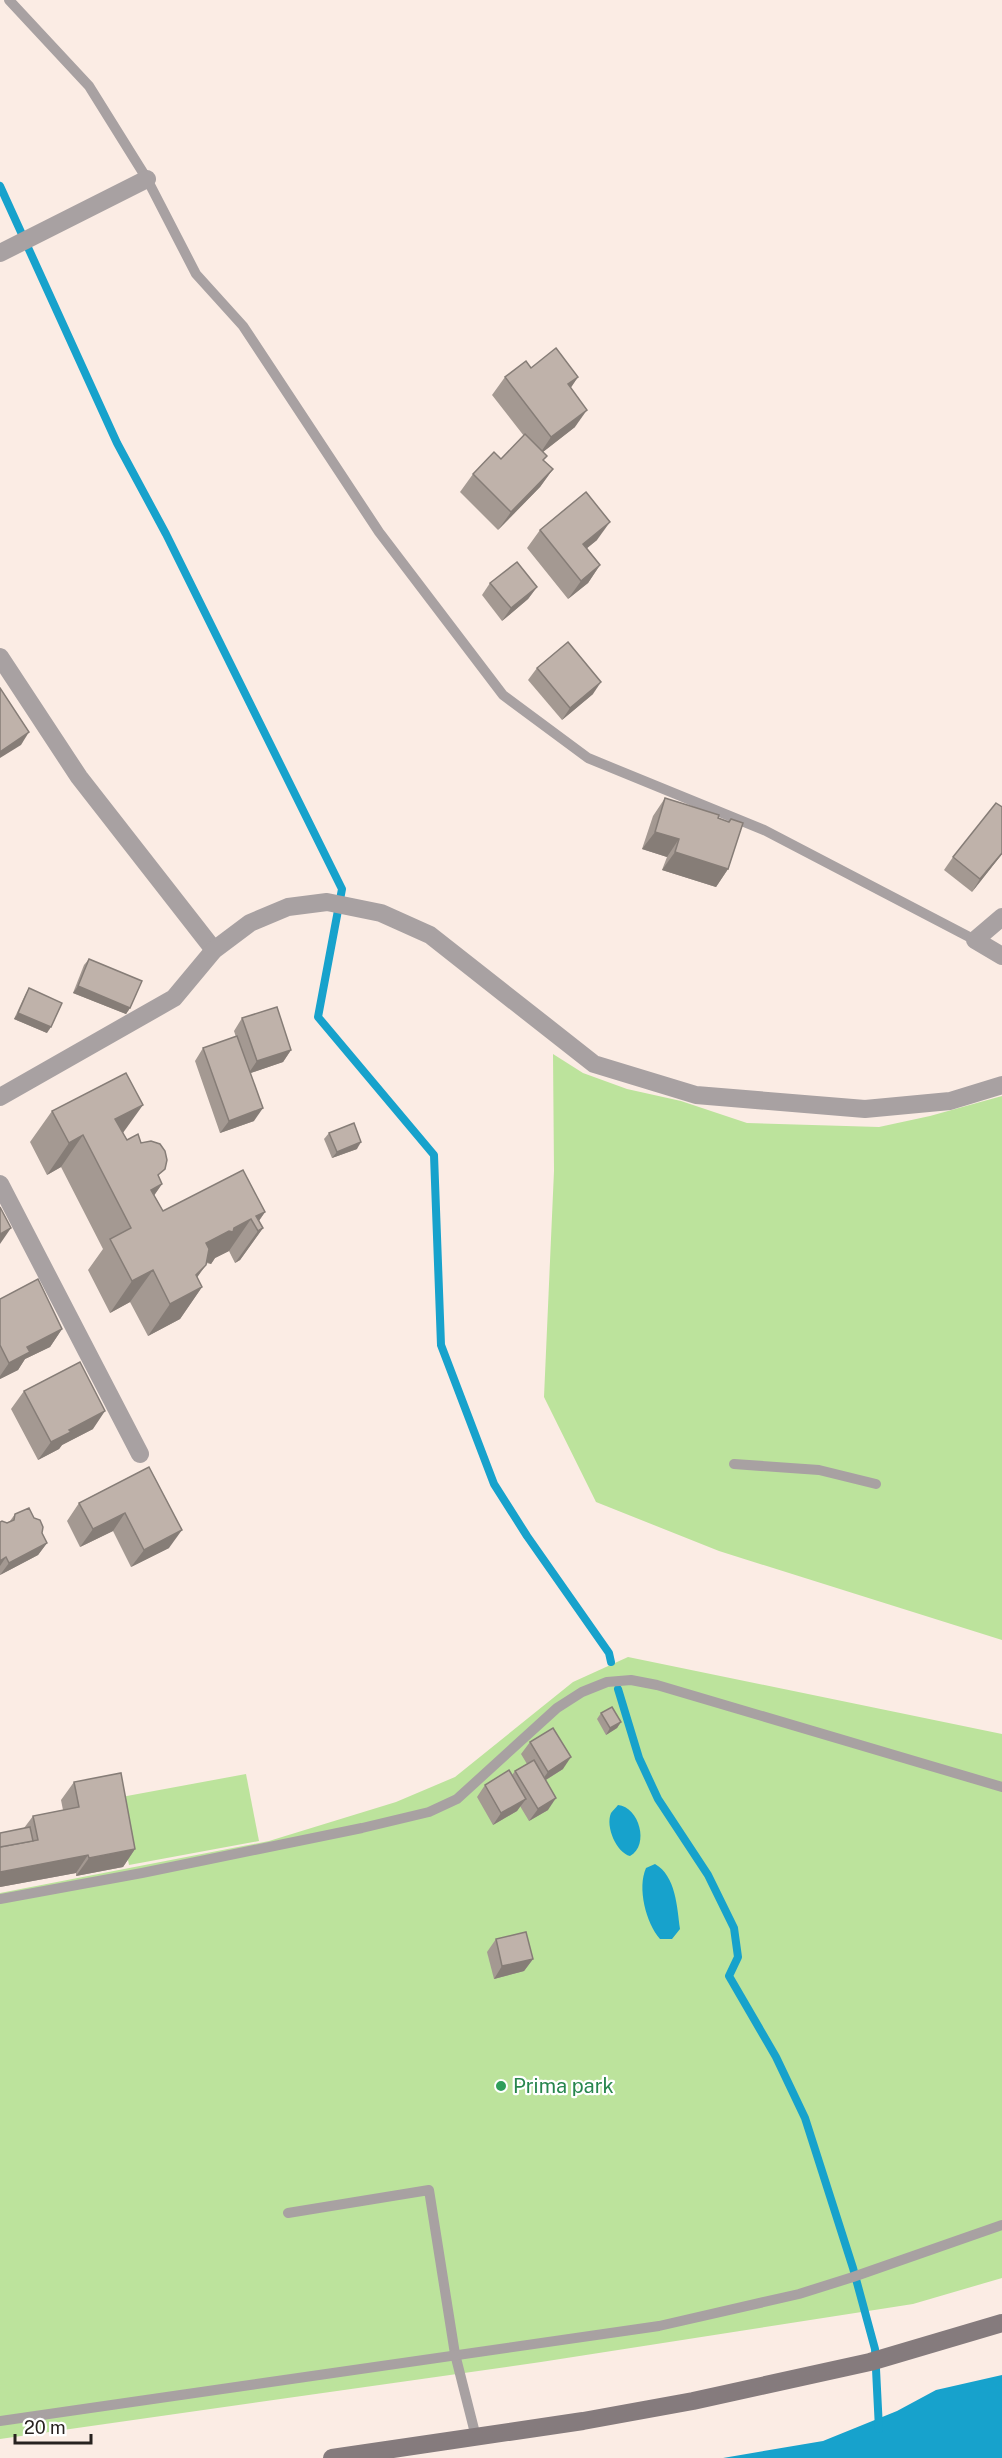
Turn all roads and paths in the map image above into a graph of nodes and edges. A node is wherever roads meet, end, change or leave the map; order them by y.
1 (9, 0) edge
2 (147, 180) junction
3 (5, 251) edge
4 (0, 657) edge
5 (1002, 916) edge
6 (975, 940) junction
7 (214, 950) junction
8 (1002, 956) edge
9 (1002, 1085) edge
10 (0, 1096) edge
11 (0, 1184) edge
12 (140, 1454) dead end
13 (734, 1464) dead end
14 (876, 1484) dead end
15 (1002, 1787) edge
16 (0, 1899) edge
17 (288, 2213) dead end
18 (1002, 2225) edge
19 (1002, 2323) edge
20 (455, 2354) junction
21 (0, 2421) edge
22 (476, 2437) junction
23 (332, 2458) edge

1 - 2 lane
2 - 3 street
2 - 6 lane
4 - 7 street
5 - 6 street
6 - 8 street
7 - 9 street
7 - 10 street
11 - 12 street
13 - 14 lane
15 - 16 lane
17 - 20 lane
18 - 20 lane
19 - 22 main road
20 - 21 lane
20 - 22 lane
22 - 23 main road

